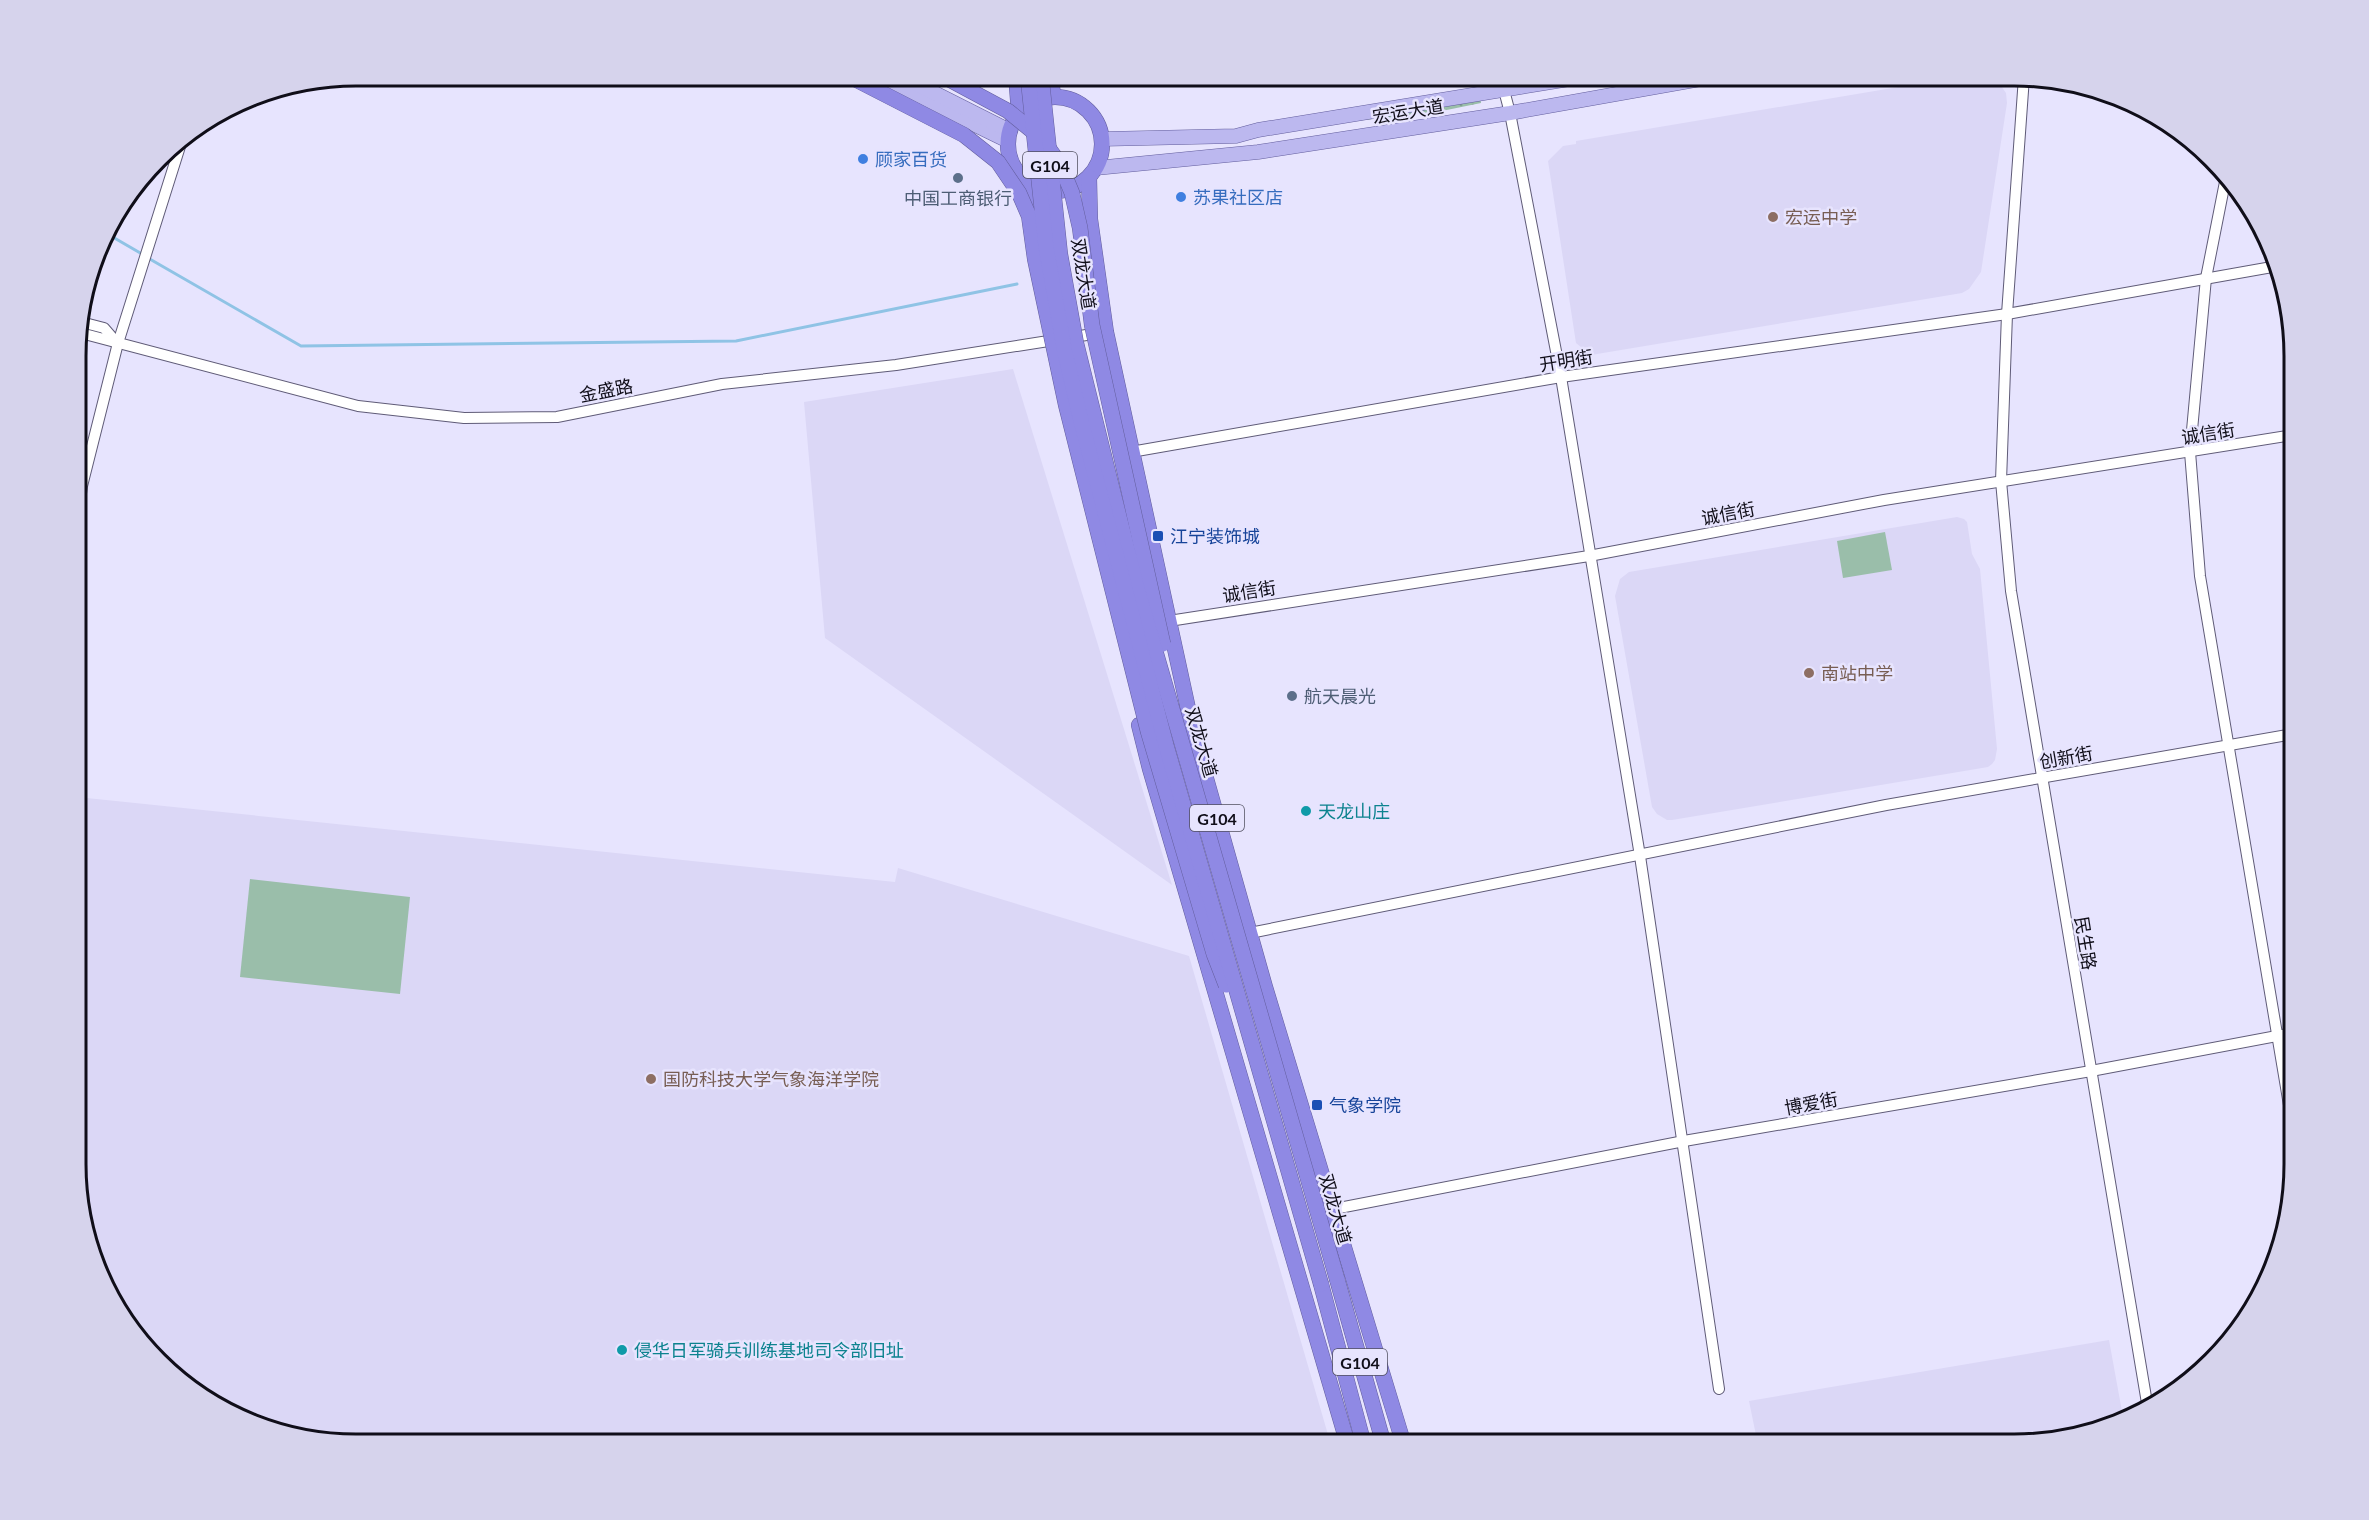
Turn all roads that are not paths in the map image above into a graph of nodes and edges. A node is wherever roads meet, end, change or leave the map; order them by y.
1 (868, 86) edge
2 (898, 86) edge
3 (918, 86) edge
4 (961, 86) edge
5 (1017, 86) edge
6 (1029, 86) edge
7 (1042, 86) edge
8 (1052, 86) edge
9 (1502, 86) edge
10 (1527, 86) edge
11 (1661, 86) edge
12 (2023, 86) edge
13 (1503, 90) junction
14 (1053, 96) junction
15 (1019, 113) junction
16 (1510, 113) junction
17 (1009, 136) junction
18 (1102, 140) junction
19 (178, 151) edge
20 (1092, 173) junction
21 (1032, 184) junction
22 (2224, 186) edge
23 (2268, 268) edge
24 (2206, 278) junction
25 (2007, 314) junction
26 (88, 324) edge
27 (1106, 332) junction
28 (86, 335) edge
29 (1047, 340) junction
30 (117, 343) junction
31 (1561, 377) junction
32 (2284, 436) edge
33 (2190, 452) junction
34 (1131, 453) junction
35 (86, 470) edge
36 (2001, 481) junction
37 (1589, 556) junction
38 (1168, 621) junction
39 (2284, 736) edge
40 (1181, 741) junction
41 (2229, 745) junction
42 (2042, 778) junction
43 (1640, 856) junction
44 (1250, 933) junction
45 (2284, 1034) edge
46 (2277, 1035) junction
47 (2091, 1071) junction
48 (2284, 1076) edge
49 (1260, 1078) junction
50 (1684, 1141) junction
51 (1334, 1209) junction
52 (1719, 1389) dead end
53 (2146, 1399) edge
54 (1345, 1434) edge
55 (1361, 1434) edge
56 (1381, 1434) edge
57 (1401, 1434) edge

1 - 49 highway, bridge
2 - 17 main road
3 - 17 main road
4 - 40 highway, bridge
5 - 15 highway
6 - 49 highway, 双龙大道 / G104, bridge
7 - 40 highway, 双龙大道 / G104, bridge
8 - 14 highway
9 - 13 street
10 - 13 main road, 宏运大道
11 - 16 main road, 宏运大道
12 - 25 street, 民生路
13 - 16 street
13 - 18 main road, 宏运大道
14 - 15 highway
14 - 18 highway
15 - 17 highway
16 - 20 main road, 宏运大道
16 - 31 street
17 - 21 highway
18 - 20 highway
19 - 30 street
20 - 21 highway
20 - 27 highway, 双龙大道 / G104
21 - 29 highway, G104
22 - 24 street
23 - 24 street, 开明街
24 - 25 street, 开明街
24 - 33 street
25 - 31 street, 开明街
25 - 36 street, 民生路
26 - 30 street, 金盛路
27 - 29 street, 金盛路
27 - 34 highway, 双龙大道 / G104
28 - 30 street, 金盛路
29 - 30 street, 金盛路
29 - 54 highway, G104
30 - 35 street
31 - 34 street, 开明街
31 - 37 street
32 - 33 street, 诚信街
33 - 36 street, 诚信街
33 - 41 street
34 - 38 highway, 双龙大道 / G104
36 - 37 street, 诚信街
36 - 42 street, 民生路
37 - 38 street, 诚信街
37 - 43 street
38 - 44 highway, 双龙大道 / G104
39 - 41 street, 创新街
40 - 56 highway, 双龙大道 / G104, bridge
41 - 42 street, 创新街
41 - 46 street
42 - 43 street, 创新街
42 - 47 street, 民生路
43 - 44 street, 创新街
43 - 50 street
44 - 51 highway, 双龙大道 / G104
45 - 46 street, 博爱街
46 - 47 street, 博爱街
46 - 48 street
47 - 50 street, 博爱街
47 - 53 street, 民生路
49 - 55 highway, 双龙大道 / G104, bridge
50 - 51 street, 博爱街
50 - 52 street
51 - 57 highway, 双龙大道 / G104

